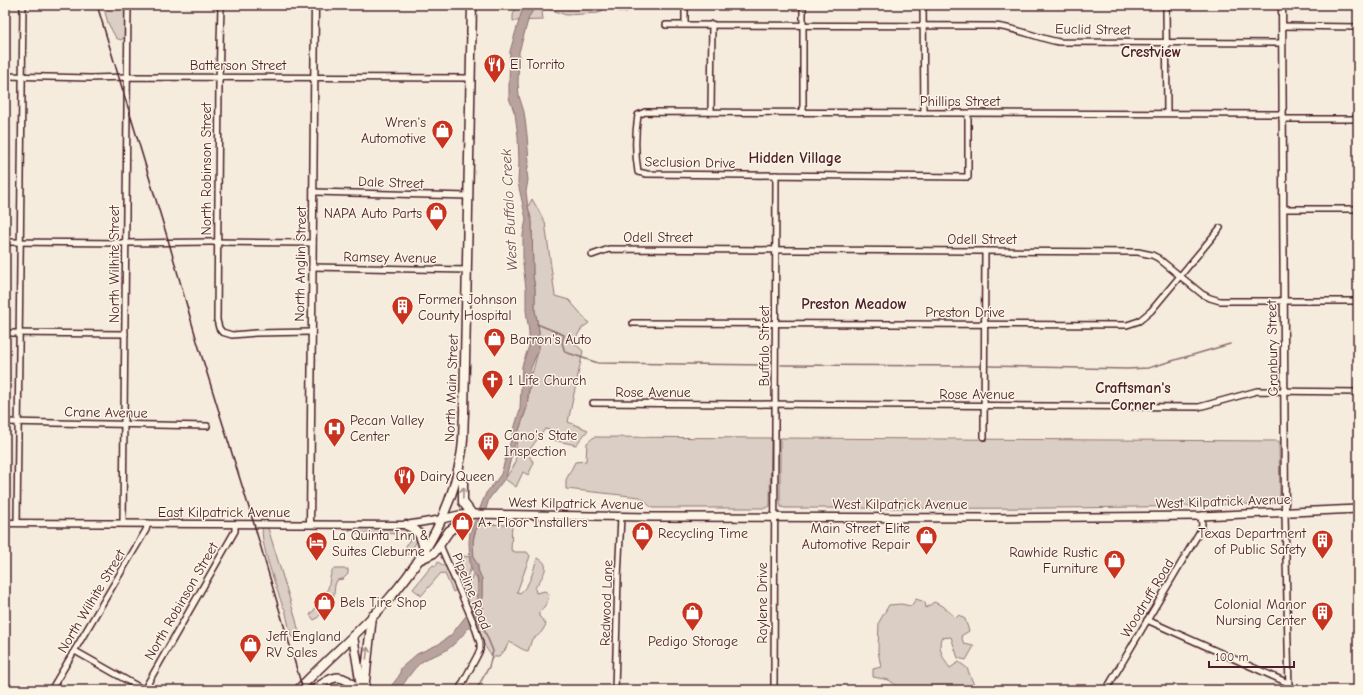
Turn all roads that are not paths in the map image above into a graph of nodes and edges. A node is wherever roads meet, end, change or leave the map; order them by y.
1 (23, 5) edge
2 (128, 5) edge
3 (221, 5) edge
4 (315, 5) edge
5 (472, 5) edge
6 (685, 5) edge
7 (803, 5) edge
8 (923, 5) edge
9 (1166, 5) edge
10 (1282, 5) edge
11 (685, 24) junction
12 (712, 24) junction
13 (666, 25) dead end
14 (803, 25) junction
15 (923, 26) junction
16 (1282, 26) junction
17 (1358, 27) edge
18 (1166, 42) junction
19 (1282, 42) junction
20 (5, 76) edge
21 (22, 76) junction
22 (128, 77) junction
23 (314, 77) junction
24 (219, 78) junction
25 (471, 78) junction
26 (711, 112) junction
27 (803, 112) junction
28 (924, 113) junction
29 (1167, 113) junction
30 (968, 114) junction
31 (638, 115) joint
32 (1282, 116) junction
33 (1358, 119) edge
34 (776, 175) junction
35 (314, 192) junction
36 (468, 196) junction
37 (1283, 209) junction
38 (1358, 209) edge
39 (1220, 228) dead end
40 (5, 242) edge
41 (20, 242) junction
42 (217, 242) junction
43 (126, 243) junction
44 (313, 243) junction
45 (777, 250) junction
46 (985, 251) junction
47 (592, 255) dead end
48 (312, 267) junction
49 (467, 270) junction
50 (1181, 276) junction
51 (1283, 300) junction
52 (1358, 301) edge
53 (633, 323) dead end
54 (776, 324) junction
55 (984, 325) junction
56 (311, 332) junction
57 (5, 333) edge
58 (20, 333) junction
59 (125, 334) junction
60 (1284, 391) junction
61 (1358, 392) edge
62 (593, 403) dead end
63 (775, 404) junction
64 (984, 406) junction
65 (5, 422) edge
66 (19, 422) junction
67 (124, 424) junction
68 (207, 426) dead end
69 (984, 437) dead end
70 (458, 470) junction
71 (1358, 508) edge
72 (1285, 513) junction
73 (470, 514) junction
74 (1201, 516) junction
75 (621, 517) junction
76 (775, 517) junction
77 (442, 519) junction
78 (5, 523) edge
79 (17, 523) junction
80 (123, 523) junction
81 (148, 523) junction
82 (235, 524) junction
83 (310, 524) junction
84 (406, 525) junction
85 (440, 545) junction
86 (425, 552) junction
87 (419, 560) junction
88 (372, 616) junction
89 (1147, 620) junction
90 (353, 636) junction
91 (75, 651) junction
92 (1288, 683) junction
93 (51, 690) edge
94 (144, 690) edge
95 (298, 690) edge
96 (314, 690) edge
97 (357, 690) edge
98 (363, 690) edge
99 (459, 690) edge
100 (615, 690) edge
101 (774, 690) edge
102 (1106, 690) edge
103 (1289, 690) edge

1 - 21 street
2 - 22 street, North Wilhite Street
3 - 24 street, North Robinson Street
4 - 23 street, North Anglin Street
5 - 25 main road, North Main Street
6 - 11 street
7 - 14 street
8 - 15 street
9 - 18 street
10 - 16 street, Granbury Street
11 - 12 street, Euclid Street
11 - 13 street, Euclid Street
12 - 14 street, Euclid Street
12 - 26 street
14 - 15 street, Euclid Street
14 - 27 street
15 - 18 street, Euclid Street
15 - 28 street
16 - 17 street
16 - 19 street, Granbury Street
18 - 19 street, Euclid Street
18 - 29 street
19 - 32 street, Granbury Street
20 - 21 street, Batterson Street
21 - 22 street, Batterson Street
21 - 41 street
22 - 24 street, Batterson Street
22 - 43 street, North Wilhite Street
23 - 24 street, Batterson Street
23 - 25 street, Batterson Street
23 - 35 street, North Anglin Street
24 - 42 street, North Robinson Street
25 - 36 main road, North Main Street
26 - 27 street, Phillips Street
26 - 31 street, Phillips Street
27 - 28 street, Phillips Street
28 - 30 street, Phillips Street
29 - 30 street, Phillips Street
29 - 32 street, Phillips Street
30 - 34 street, Seclusion Drive
31 - 34 street, Seclusion Drive
32 - 33 street, Phillips Street
32 - 37 street, Granbury Street
34 - 45 street, Buffalo Street
35 - 36 street, Dale Street
35 - 44 street, North Anglin Street
36 - 49 main road, North Main Street
37 - 38 street
37 - 51 street, Granbury Street
39 - 50 street, Preston Drive
40 - 41 street
41 - 43 street
41 - 58 street
42 - 43 street
42 - 44 street
42 - 56 street, North Robinson Street
43 - 59 street, North Wilhite Street
44 - 48 street, North Anglin Street
45 - 46 street, Odell Street
45 - 47 street, Odell Street
45 - 54 street, Buffalo Street
46 - 50 street, Odell Street
46 - 55 street
48 - 49 street, Ramsey Avenue
48 - 56 street, North Anglin Street
49 - 70 main road, North Main Street
50 - 51 street, Odell Street
50 - 55 street, Preston Drive
51 - 52 street, Odell Street
51 - 60 street, Granbury Street
53 - 54 street, Preston Drive
54 - 55 street, Preston Drive
54 - 63 street, Buffalo Street
55 - 64 street
56 - 83 street, North Anglin Street
57 - 58 street
58 - 59 street
58 - 66 street
59 - 67 street, North Wilhite Street
60 - 61 street, Rose Avenue
60 - 64 street, Rose Avenue
60 - 72 street, Granbury Street
62 - 63 street, Rose Avenue
63 - 64 street, Rose Avenue
63 - 76 street, Buffalo Street
64 - 69 street
65 - 66 street, Crane Avenue
66 - 67 street, Crane Avenue
66 - 79 street
67 - 68 street, Crane Avenue
67 - 80 street, North Wilhite Street
73 -> 70 main road
70 - 77 main road, North Main Street
71 - 72 main road, West Kilpatrick Avenue
72 - 74 main road, West Kilpatrick Avenue
72 - 92 street, Granbury Street
73 - 75 main road, West Kilpatrick Avenue
73 - 77 main road, West Kilpatrick Avenue
73 - 85 main road
74 - 76 main road, West Kilpatrick Avenue
74 - 89 street, Woodruff Road
75 - 76 main road, West Kilpatrick Avenue
75 - 100 street, Redwood Lane
76 - 101 street, Raylene Drive
77 - 84 street, East Kilpatrick Avenue
77 - 86 main road, North Main Street
78 - 79 street, East Kilpatrick Avenue
79 - 80 street, East Kilpatrick Avenue
80 - 81 street, East Kilpatrick Avenue
81 - 82 street, East Kilpatrick Avenue
81 - 91 street, North Wilhite Street
82 - 83 street, East Kilpatrick Avenue
82 - 94 street, North Robinson Street
83 - 84 street, East Kilpatrick Avenue
84 - 86 main road
85 - 87 main road
85 - 99 street, Pipeline Road
86 - 87 main road, North Main Street
87 - 88 main road, North Main Street
88 - 90 main road, North Main Street
98 -> 88 main road
89 - 92 street
89 - 102 street, Woodruff Road
90 - 95 main road, North Main Street
90 - 98 main road
91 - 93 street, North Wilhite Street
91 - 94 street
92 - 103 street, Granbury Street
96 - 97 main road

